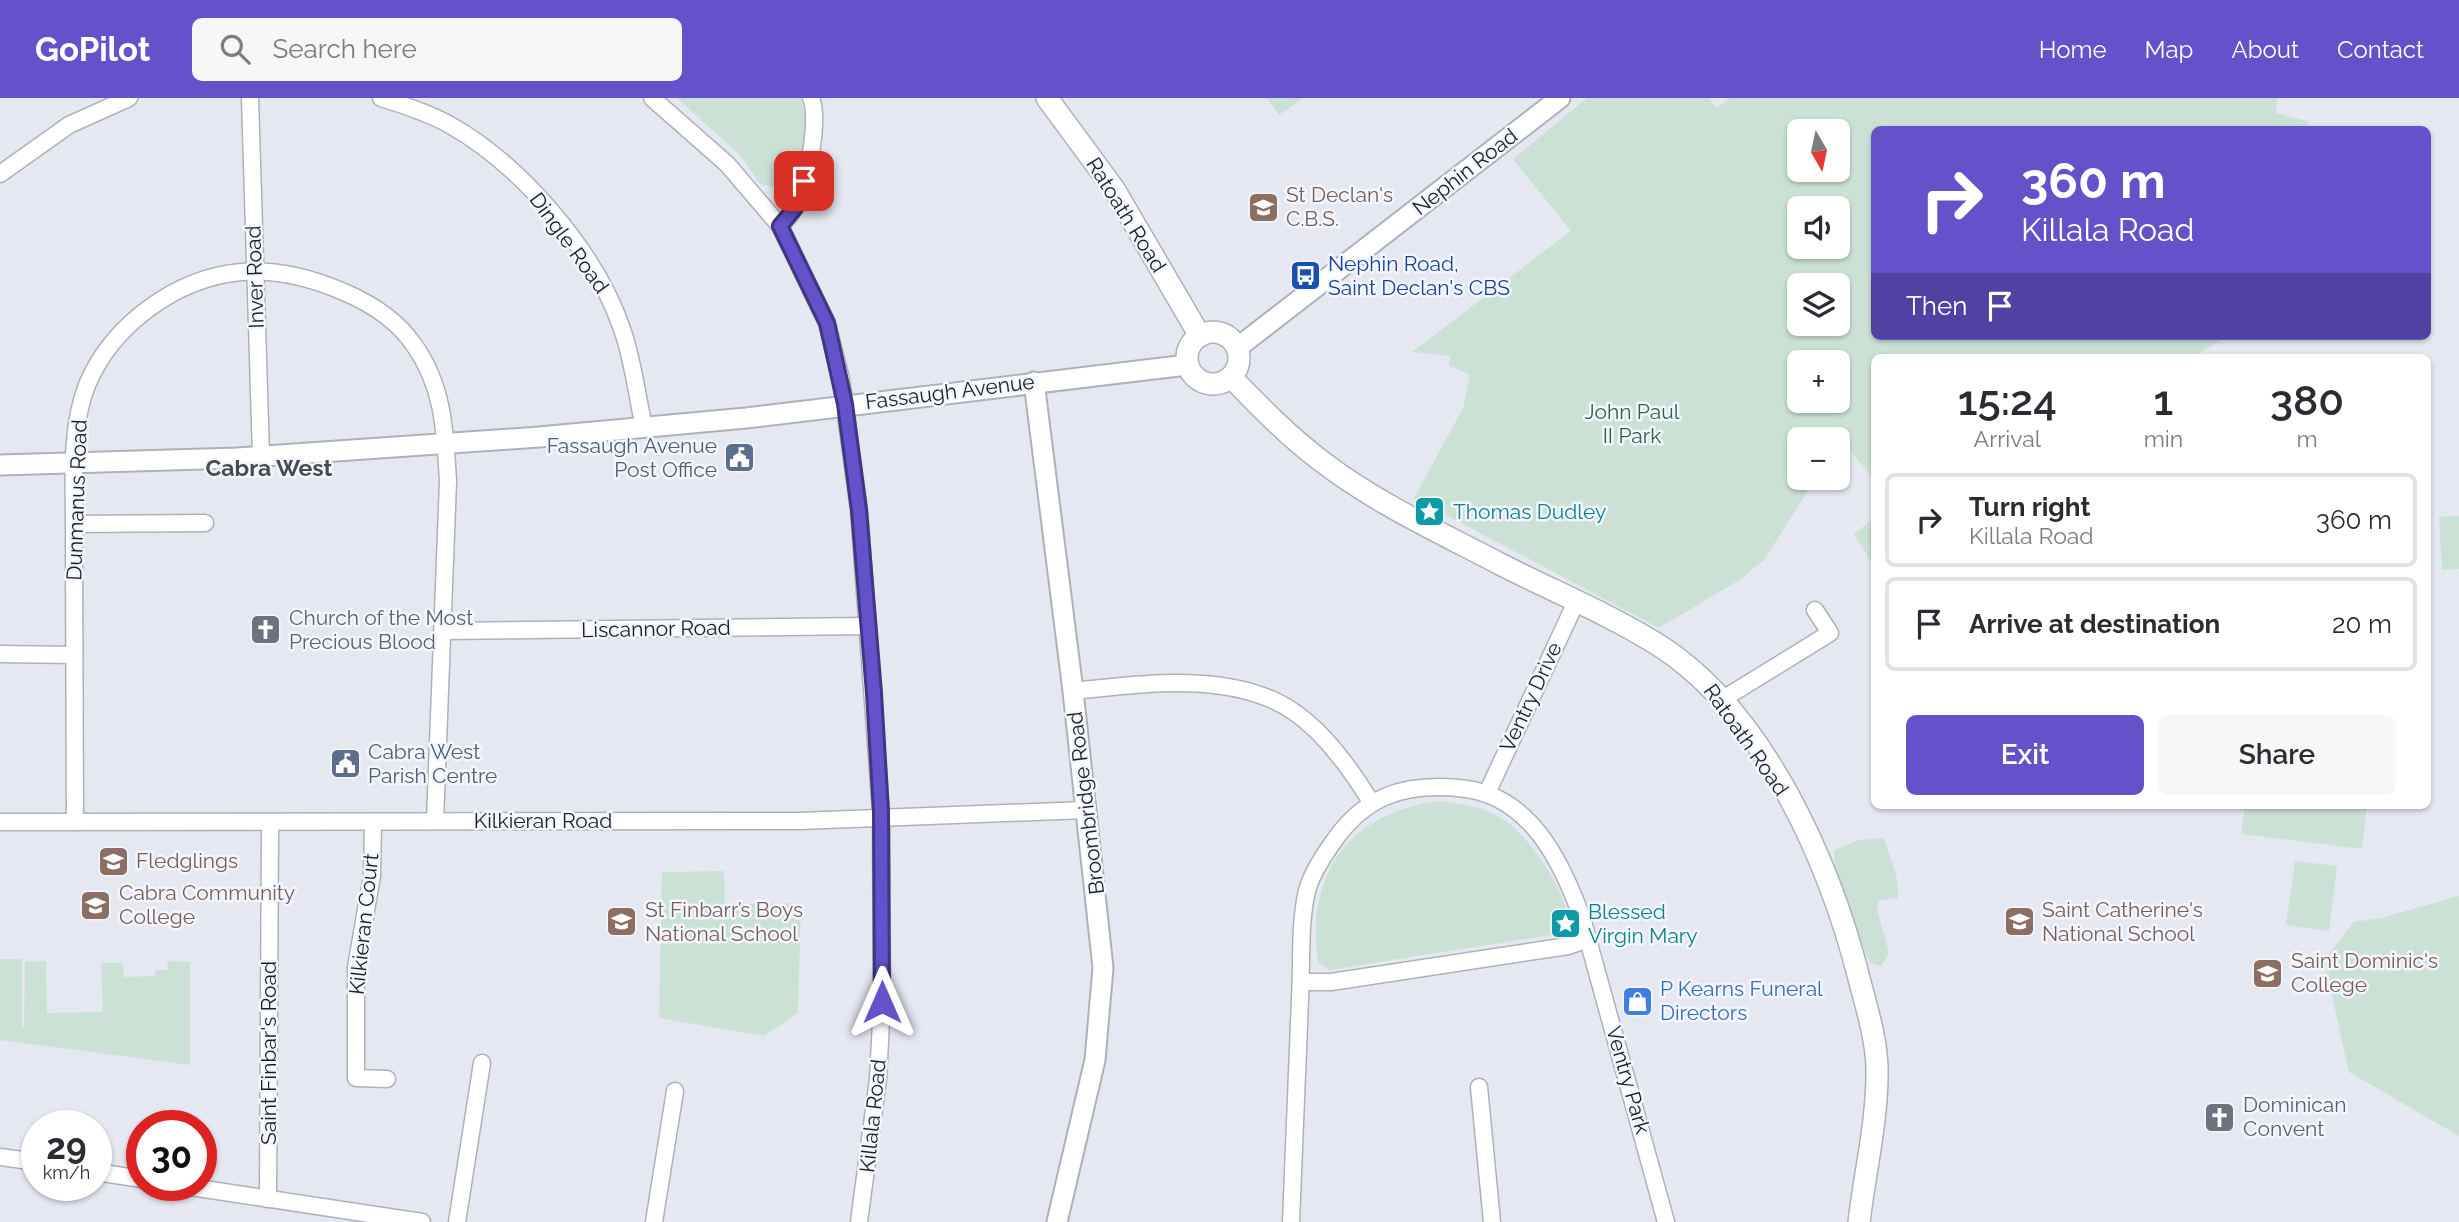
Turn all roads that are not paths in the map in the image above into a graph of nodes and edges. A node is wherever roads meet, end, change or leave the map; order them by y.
1 (129, 98) edge
2 (250, 98) edge
3 (381, 98) edge
4 (652, 98) edge
5 (811, 98) edge
6 (1048, 98) edge
7 (1560, 98) edge
8 (0, 174) edge
9 (780, 226) junction
10 (255, 273) junction
11 (1200, 336) junction
12 (1237, 348) junction
13 (1187, 365) junction
14 (1231, 377) junction
15 (1034, 382) junction
16 (845, 404) junction
17 (644, 428) junction
18 (446, 442) junction
19 (261, 456) junction
20 (76, 464) junction
21 (0, 465) edge
22 (205, 523) dead end
23 (74, 524) junction
24 (1577, 600) junction
25 (1815, 610) dead end
26 (868, 626) junction
27 (443, 631) junction
28 (0, 654) edge
29 (74, 655) junction
30 (1073, 691) junction
31 (1723, 699) junction
32 (1486, 793) junction
33 (1371, 802) junction
34 (1085, 810) junction
35 (880, 819) junction
36 (435, 821) junction
37 (0, 822) edge
38 (75, 822) junction
39 (373, 822) junction
40 (270, 823) junction
41 (1588, 939) junction
42 (1301, 982) junction
43 (482, 1063) dead end
44 (387, 1079) dead end
45 (1479, 1087) dead end
46 (675, 1091) dead end
47 (0, 1157) edge
48 (21, 1160) edge
49 (217, 1191) edge
50 (268, 1199) junction
51 (422, 1222) edge
52 (457, 1222) edge
53 (654, 1222) edge
54 (859, 1222) edge
55 (1057, 1222) edge
56 (1291, 1222) edge
57 (1492, 1222) edge
58 (1665, 1222) edge
59 (1859, 1222) edge

1 - 8 street
2 - 10 street, Inver Road
3 - 17 street, Dingle Road
4 - 9 street, Killala Road
5 - 9 street
6 - 11 main road, Ratoath Road
7 - 12 street, Nephin Road
9 - 16 street, Killala Road
10 - 18 street, Dunmanus Road
10 - 19 street, Inver Road
10 - 20 street, Dunmanus Road
11 - 12 main road
11 - 13 main road
12 - 14 main road
13 - 14 main road
13 - 15 street, Fassaugh Avenue
14 - 24 main road, Ratoath Road
15 - 16 street, Fassaugh Avenue
15 - 30 street, Broombridge Road
16 - 17 street, Fassaugh Avenue
16 - 26 street, Killala Road
17 - 18 street, Fassaugh Avenue
18 - 19 street, Fassaugh Avenue
18 - 27 street, Dunmanus Road
19 - 20 street, Fassaugh Avenue
20 - 21 street, Fassaugh Avenue
20 - 23 street, Dunmanus Road
22 - 23 street
23 - 29 street, Dunmanus Road
24 - 31 main road, Ratoath Road
24 - 32 street, Ventry Drive
25 - 31 street
26 - 27 street, Liscannor Road
26 - 35 street, Killala Road
27 - 36 street, Dunmanus Road
28 - 29 street
29 - 38 street, Dunmanus Road
30 - 33 street
30 - 34 street, Broombridge Road
31 - 59 main road, Ratoath Road
32 - 33 street, Ventry Park
32 - 41 street, Ventry Park
33 - 42 street, Ventry Park
34 - 35 street, Kilkieran Road
34 - 55 street, Broombridge Road
35 - 36 street, Kilkieran Road
35 - 54 street, Killala Road
36 - 39 street, Kilkieran Road
37 - 38 street, Kilkieran Road
38 - 40 street, Kilkieran Road
39 - 40 street, Kilkieran Road
39 - 44 street, Kilkieran Court
40 - 50 street, Saint Finbar's Road
41 - 42 street
41 - 58 street, Ventry Park
42 - 56 street, Ventry Park
43 - 52 street
45 - 57 street
46 - 53 street
47 - 48 street
49 - 50 street
50 - 51 street

